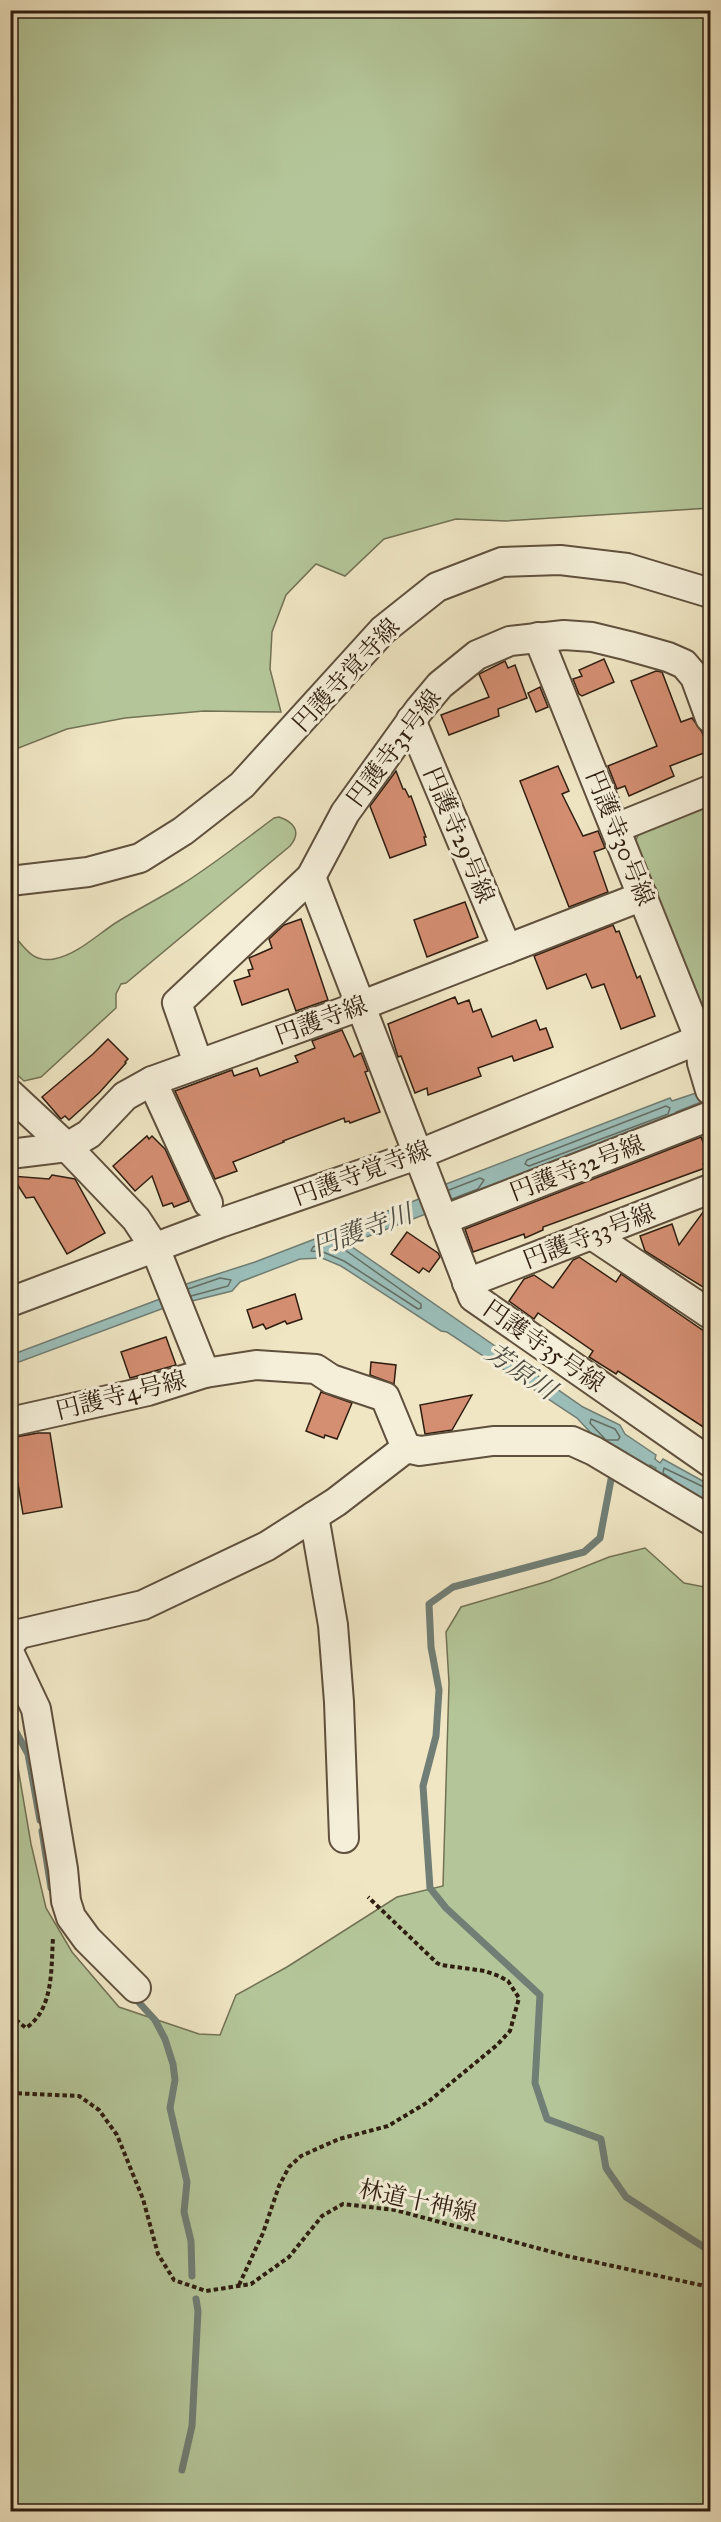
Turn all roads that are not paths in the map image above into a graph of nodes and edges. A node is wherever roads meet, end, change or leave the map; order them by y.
1 (711, 593) edge
2 (538, 637) junction
3 (711, 718) edge
4 (411, 720) junction
5 (711, 790) edge
6 (616, 828) junction
7 (311, 877) junction
8 (10, 881) edge
9 (643, 896) junction
10 (507, 949) junction
11 (360, 1006) junction
12 (706, 1057) edge
13 (198, 1063) junction
14 (152, 1081) junction
15 (10, 1094) edge
16 (711, 1116) edge
17 (67, 1147) junction
18 (10, 1154) edge
19 (421, 1164) junction
20 (711, 1189) edge
21 (208, 1203) dead end
22 (443, 1220) junction
23 (592, 1235) junction
24 (155, 1248) junction
25 (467, 1283) junction
26 (10, 1302) edge
27 (711, 1314) edge
28 (205, 1373) junction
29 (10, 1422) edge
30 (406, 1448) junction
31 (711, 1462) edge
32 (314, 1515) junction
33 (711, 1520) edge
34 (10, 1644) edge
35 (10, 1654) edge
36 (344, 1838) dead end
37 (136, 1988) dead end

1 - 8 street, 円護寺覚寺線
2 - 3 street, 円護寺31号線
2 - 4 street, 円護寺31号線
2 - 6 street, 円護寺30号線
4 - 7 street, 円護寺31号線
4 - 10 street, 円護寺29号線
5 - 6 street
6 - 9 street, 円護寺30号線
7 - 11 street, 円護寺35号線
7 - 13 street, 円護寺31号線
9 - 10 street, 円護寺線
9 - 12 street, 円護寺30号線
10 - 11 street, 円護寺線
11 - 13 street, 円護寺線
11 - 19 street, 円護寺35号線
12 - 19 street, 円護寺覚寺線
13 - 14 street, 円護寺線
14 - 17 street, 円護寺線
14 - 21 street
15 - 17 street, 円護寺4号線
16 - 22 street, 円護寺32号線
17 - 18 street, 円護寺線
17 - 24 street, 円護寺4号線
19 - 22 street, 円護寺35号線
19 - 24 street, 円護寺覚寺線
20 - 23 street, 円護寺33号線
22 - 25 street, 円護寺35号線
23 - 25 street, 円護寺33号線
23 - 27 street
24 - 26 street, 円護寺覚寺線
24 - 28 street, 円護寺4号線
25 - 31 street, 円護寺35号線
28 - 29 street, 円護寺4号線
28 - 30 street
30 - 32 street
30 - 33 street
32 - 34 street
32 - 36 street
35 - 37 street

